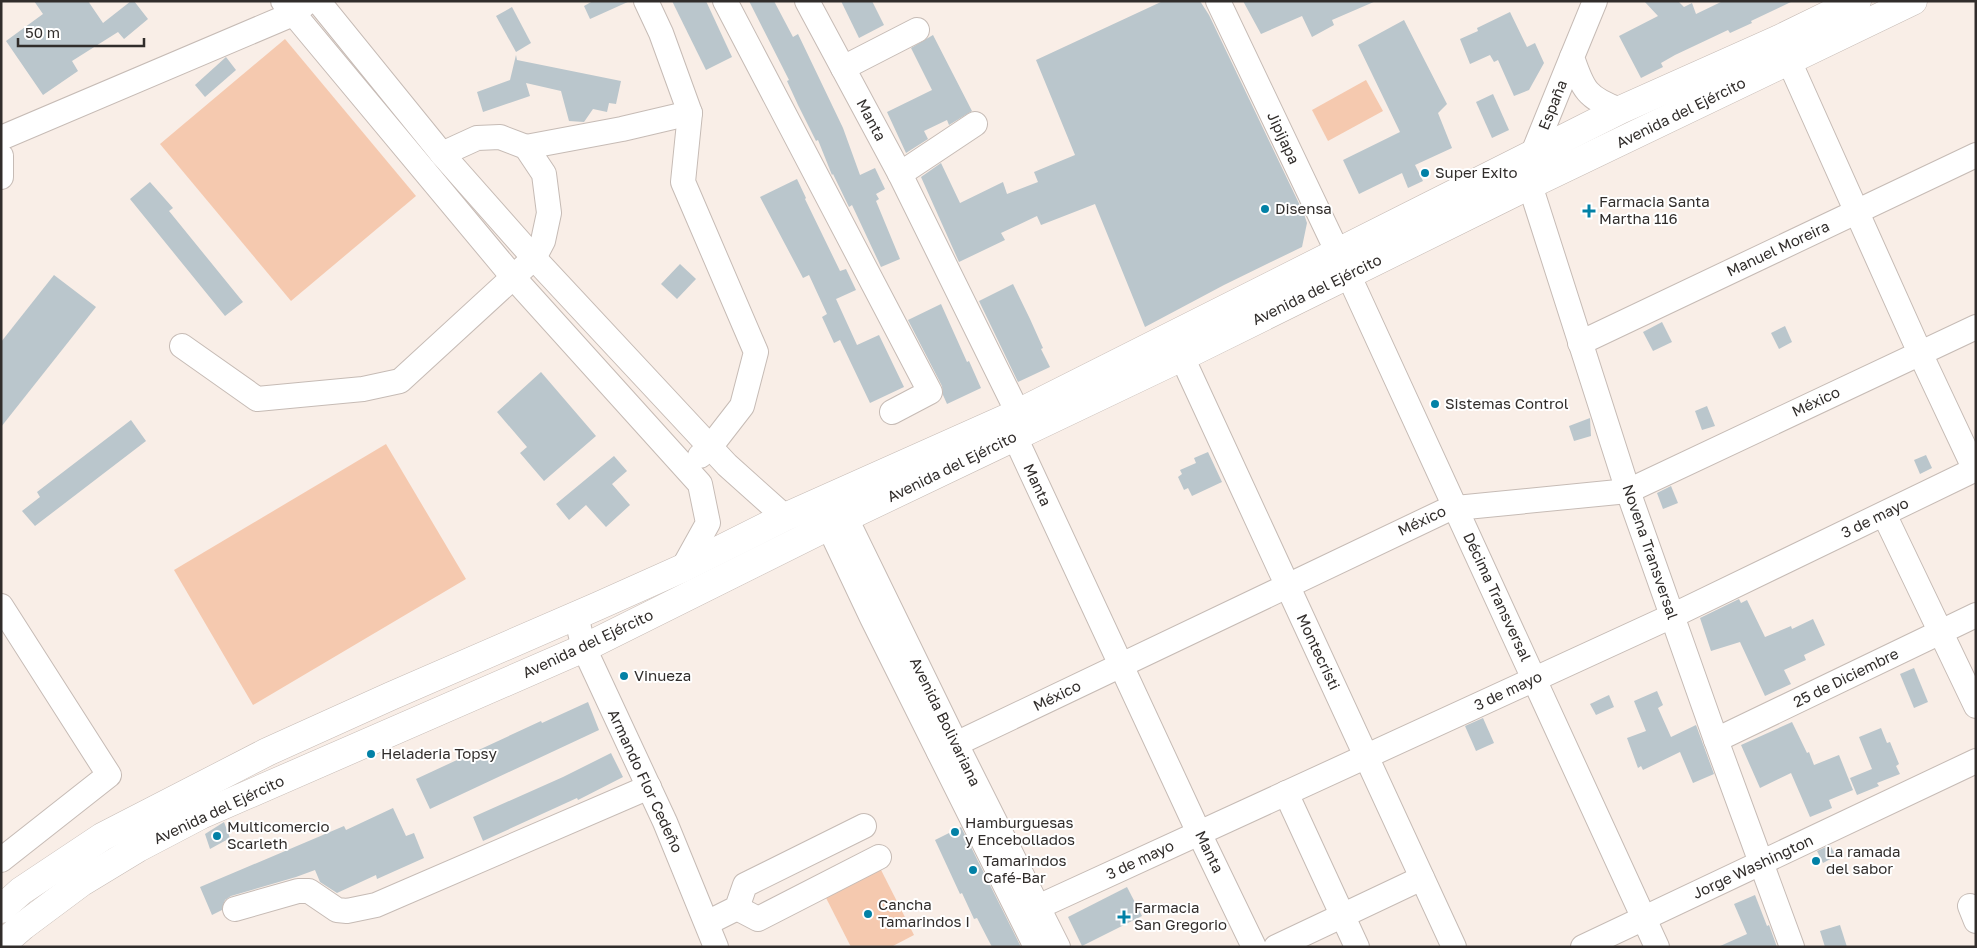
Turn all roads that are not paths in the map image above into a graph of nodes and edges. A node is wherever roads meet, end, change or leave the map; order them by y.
1 (318, 1) edge
2 (646, 1) edge
3 (725, 1) edge
4 (807, 1) edge
5 (1595, 1) edge
6 (1857, 1) edge
7 (1913, 1) edge
8 (1220, 2) edge
9 (295, 6) edge
10 (917, 30) dead end
11 (1784, 50) junction
12 (1572, 57) junction
13 (843, 68) junction
14 (1620, 110) junction
15 (690, 113) junction
16 (975, 124) dead end
17 (1, 138) edge
18 (526, 147) junction
19 (1533, 153) junction
20 (442, 154) junction
21 (1976, 155) edge
22 (1, 156) edge
23 (900, 174) junction
24 (1, 177) edge
25 (1530, 185) junction
26 (1856, 212) junction
27 (534, 258) junction
28 (1343, 263) junction
29 (513, 277) junction
30 (1976, 327) edge
31 (1580, 343) junction
32 (182, 346) dead end
33 (1920, 353) junction
34 (1182, 356) junction
35 (892, 412) dead end
36 (1016, 425) junction
37 (711, 446) junction
38 (686, 467) junction
39 (1975, 469) edge
40 (1628, 491) junction
41 (1455, 507) junction
42 (832, 511) junction
43 (1884, 514) junction
44 (785, 517) junction
45 (683, 568) junction
46 (1288, 585) junction
47 (1, 606) edge
48 (1976, 615) edge
49 (576, 616) junction
50 (1672, 616) junction
51 (1940, 632) junction
52 (584, 648) junction
53 (1120, 665) junction
54 (1534, 679) junction
55 (1976, 706) edge
56 (1716, 740) junction
57 (947, 748) junction
58 (1366, 757) junction
59 (1976, 761) edge
60 (649, 787) junction
61 (1286, 793) junction
62 (864, 826) dead end
63 (1199, 833) junction
64 (879, 857) dead end
65 (1, 860) edge
66 (1761, 863) junction
67 (1422, 878) junction
68 (1038, 907) junction
69 (235, 908) dead end
70 (737, 908) junction
71 (1, 909) edge
72 (1342, 916) junction
73 (1644, 918) junction
74 (707, 923) junction
75 (1, 945) edge
76 (716, 947) edge
77 (1036, 947) edge
78 (1058, 947) edge
79 (1254, 947) edge
80 (1276, 947) edge
81 (1357, 947) edge
82 (1454, 947) edge
83 (1583, 947) edge
84 (1657, 947) edge
85 (1792, 947) edge

1 - 20 street
2 - 15 street
3 - 35 street
4 - 13 street, Manta
5 - 12 street, España
6 - 11 main road, Avenida del Ejército
7 - 11 main road, Avenida del Ejército
8 - 28 street, Jipijapa
9 - 17 street
9 - 29 street
10 - 13 street
11 - 14 main road, Avenida del Ejército
11 - 25 main road, Avenida del Ejército
11 - 26 street
12 - 14 street, España
12 - 19 street, España
13 - 23 street, Manta
14 - 19 main road, Avenida del Ejército
15 - 18 street
15 - 37 street
16 - 23 street
18 - 20 street
18 - 27 street
19 - 25 street, Novena Transversal
19 - 28 main road, Avenida del Ejército
20 - 27 street
21 - 26 street, Manuel Moreira
22 - 24 street
23 - 36 street, Manta
25 - 28 main road, Avenida del Ejército
25 - 31 street, Novena Transversal
26 - 31 street, Manuel Moreira
26 - 33 street
27 - 29 street
27 - 37 street
28 - 34 main road, Avenida del Ejército
28 - 36 main road, Avenida del Ejército
28 - 41 street, Décima Transversal
29 - 32 street
29 - 38 street
30 - 33 street, México
31 - 40 street, Novena Transversal
33 - 39 street
33 - 40 street, México
34 - 36 main road, Avenida del Ejército
34 - 46 street, Montecristi
36 - 42 main road, Avenida del Ejército
36 - 53 street, Manta
37 - 38 street
37 - 44 street
38 - 45 street
39 - 43 street, 3 de mayo
40 - 41 street, México
40 - 50 street, Novena Transversal
41 - 46 street, México
41 - 54 street, Décima Transversal
42 - 44 main road, Avenida del Ejército
42 - 52 main road, Avenida del Ejército
42 - 57 street, Avenida Bolivariana
43 - 50 street, 3 de mayo
43 - 51 street
44 - 45 main road, Avenida del Ejército
45 - 49 main road, Avenida del Ejército
46 - 53 street, México
46 - 58 street, Montecristi
47 - 65 street
48 - 51 street, 25 de Diciembre
49 - 52 street, Armando Flor Cedeño
49 - 71 main road, Avenida del Ejército
50 - 54 street, 3 de mayo
50 - 56 street, Novena Transversal
51 - 55 street
51 - 56 street, 25 de Diciembre
52 - 60 street, Armando Flor Cedeño
52 - 75 main road, Avenida del Ejército
53 - 57 street, México
53 - 63 street, Manta
54 - 58 street, 3 de mayo
54 - 73 street, Décima Transversal
56 - 66 street, Novena Transversal
57 - 68 street, Avenida Bolivariana
57 - 77 street, Avenida Bolivariana
58 - 61 street, 3 de mayo
58 - 67 street, Montecristi
59 - 66 street, Jorge Washington
60 - 69 street
60 - 74 street, Armando Flor Cedeño
61 - 63 street, 3 de mayo
61 - 72 street
62 - 70 street
63 - 68 street, 3 de mayo
63 - 79 street, Manta
64 - 70 street
66 - 73 street, Jorge Washington
66 - 85 street, Novena Transversal
67 - 72 street
67 - 82 street, Montecristi
68 - 78 street, Avenida Bolivariana
70 - 74 street
72 - 80 street
72 - 81 street
73 - 83 street, Jorge Washington
73 - 84 street, Décima Transversal
74 - 76 street, Armando Flor Cedeño

